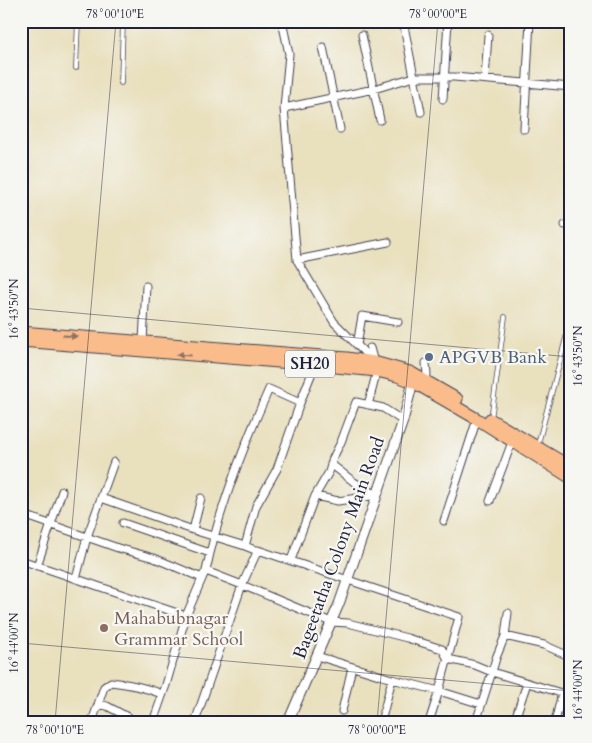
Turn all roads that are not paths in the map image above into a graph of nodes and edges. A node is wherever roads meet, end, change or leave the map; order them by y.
1 (78, 21) edge
2 (123, 21) edge
3 (282, 21) edge
4 (403, 21) edge
5 (448, 21) edge
6 (530, 21) edge
7 (488, 34) dead end
8 (362, 35) dead end
9 (323, 47) dead end
10 (571, 63) edge
11 (76, 68) dead end
12 (414, 77) junction
13 (444, 77) junction
14 (484, 79) junction
15 (121, 82) dead end
16 (526, 83) junction
17 (570, 87) edge
18 (374, 89) junction
19 (334, 98) junction
20 (443, 99) dead end
21 (284, 108) junction
22 (421, 112) dead end
23 (380, 120) dead end
24 (340, 129) dead end
25 (524, 129) dead end
26 (388, 242) dead end
27 (297, 260) junction
28 (146, 286) dead end
29 (505, 317) dead end
30 (571, 319) edge
31 (398, 322) dead end
32 (21, 332) edge
33 (143, 341) junction
34 (21, 342) edge
35 (357, 345) junction
36 (370, 348) dead end
37 (426, 363) dead end
38 (315, 364) junction
39 (375, 367) junction
40 (425, 380) junction
41 (413, 382) junction
42 (300, 403) junction
43 (368, 405) junction
44 (477, 419) junction
45 (491, 419) junction
46 (403, 421) junction
47 (512, 442) junction
48 (537, 447) junction
49 (114, 462) dead end
50 (331, 464) junction
51 (571, 467) edge
52 (571, 478) edge
53 (62, 491) dead end
54 (377, 495) junction
55 (315, 496) junction
56 (101, 498) junction
57 (202, 498) dead end
58 (490, 501) dead end
59 (21, 514) edge
60 (444, 521) dead end
61 (123, 523) dead end
62 (51, 524) junction
63 (192, 530) junction
64 (213, 536) junction
65 (87, 538) junction
66 (245, 546) junction
67 (258, 550) junction
68 (210, 553) junction
69 (21, 560) edge
70 (291, 560) junction
71 (37, 566) junction
72 (204, 574) junction
73 (76, 579) junction
74 (347, 581) junction
75 (242, 585) junction
76 (508, 613) dead end
77 (186, 616) junction
78 (331, 622) junction
79 (505, 636) junction
80 (317, 656) junction
81 (571, 657) edge
82 (448, 659) junction
83 (352, 667) junction
84 (492, 672) junction
85 (392, 679) junction
86 (526, 683) junction
87 (439, 691) junction
88 (562, 693) junction
89 (162, 694) junction
90 (571, 696) edge
91 (99, 704) junction
92 (481, 704) junction
93 (342, 711) dead end
94 (92, 722) edge
95 (137, 722) edge
96 (153, 722) edge
97 (195, 722) edge
98 (288, 722) edge
99 (381, 722) edge
100 (429, 722) edge
101 (476, 722) edge
102 (514, 722) edge
103 (555, 722) edge

1 - 11 lane
2 - 15 lane
3 - 21 street
4 - 12 street
5 - 13 street
6 - 16 street
7 - 14 street
8 - 18 street
9 - 19 street
10 - 17 street
12 - 13 street
12 - 18 street
12 - 22 street
13 - 14 street
13 - 20 street
14 - 16 street
16 - 17 street
16 - 25 street
18 - 19 street
18 - 23 street
19 - 21 street
19 - 24 street
21 - 27 street
26 - 27 street
27 - 35 street
28 - 33 street
29 - 45 lane
30 - 48 lane
31 - 35 street
32 -> 33 main road, SH20
33 - 39 main road, SH20
38 -> 34 main road, SH20
35 - 39 street
36 - 39 street
37 - 40 street
38 - 39 main road, SH20
38 - 42 street
39 - 40 main road, SH20
39 - 41 main road, SH20
39 - 43 street
40 - 45 main road, SH20
41 - 44 main road, SH20
41 - 46 street, Bageetatha Colony Main Road
42 - 64 street
42 - 66 street
43 - 46 street
43 - 50 street
44 - 47 main road, SH20
44 - 60 street
45 - 48 main road, SH20
46 - 54 street, Bageetatha Colony Main Road
47 - 52 main road, SH20
47 - 58 street
48 - 51 main road, SH20
49 - 56 street
50 - 54 street
50 - 55 street
53 - 62 street
54 - 55 street
54 - 74 street, Bageetatha Colony Main Road
55 - 70 street
56 - 63 street
56 - 65 street
57 - 63 street
59 - 62 street
61 - 68 street
62 - 65 street
62 - 71 street
63 - 64 street
64 - 66 street
64 - 68 street
65 - 72 street
65 - 73 street
66 - 67 street
67 - 70 street
67 - 75 street
68 - 72 street
69 - 71 street
70 - 74 street
71 - 73 street
72 - 75 street
72 - 77 street
73 - 77 street
74 - 78 street, Bageetatha Colony Main Road
74 - 82 street
75 - 78 street
75 - 97 street
76 - 79 street
77 - 89 street
78 - 80 street, Bageetatha Colony Main Road
78 - 82 street
79 - 81 street
79 - 84 street
80 - 83 street
80 - 98 street, Bageetatha Colony Main Road
82 - 84 street
82 - 87 street
83 - 85 street
83 - 93 street
84 - 86 street
84 - 92 street
85 - 87 street
85 - 99 street
86 - 88 street
86 - 102 street
87 - 92 street
87 - 100 street
88 - 90 street
88 - 103 street
89 - 91 street
89 - 96 street
91 - 94 street
91 - 95 street
92 - 101 street

